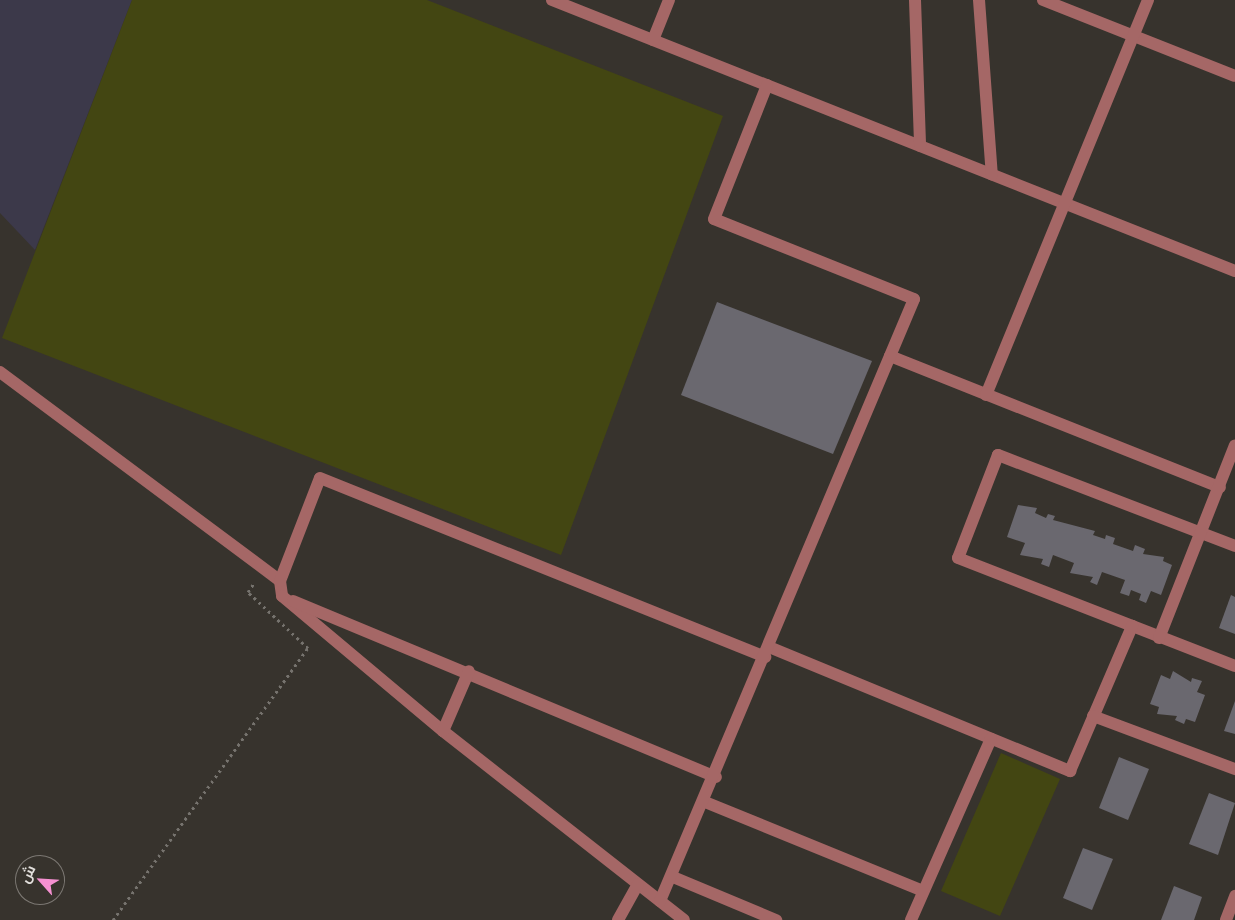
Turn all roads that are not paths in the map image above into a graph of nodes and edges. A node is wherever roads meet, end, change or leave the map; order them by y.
1 (552, 0) edge
2 (669, 0) edge
3 (915, 0) edge
4 (979, 0) edge
5 (1043, 0) edge
6 (1148, 0) edge
7 (1133, 36) junction
8 (653, 40) junction
9 (1235, 76) edge
10 (767, 85) junction
11 (920, 146) junction
12 (992, 175) junction
13 (1063, 203) junction
14 (1235, 271) edge
15 (890, 356) junction
16 (0, 372) edge
17 (986, 395) junction
18 (1235, 445) edge
19 (1220, 487) junction
20 (1202, 534) junction
21 (1235, 546) edge
22 (280, 582) junction
23 (282, 596) junction
24 (1132, 626) junction
25 (1159, 638) junction
26 (767, 652) junction
27 (1235, 666) edge
28 (469, 671) junction
29 (1093, 716) junction
30 (443, 731) junction
31 (991, 739) junction
32 (1235, 768) edge
33 (716, 777) junction
34 (705, 802) junction
35 (673, 877) junction
36 (638, 884) junction
37 (923, 891) junction
38 (1235, 896) edge
39 (660, 901) junction
40 (618, 920) edge
41 (684, 920) edge
42 (776, 920) edge
43 (911, 920) edge
44 (1226, 920) edge

1 - 8 street
2 - 8 street
3 - 11 street
4 - 12 street
5 - 7 street
6 - 7 street
7 - 9 street
7 - 13 street
8 - 10 street
10 - 11 street
10 - 15 street
11 - 12 street
12 - 13 street
13 - 14 street
13 - 17 street
15 - 17 street
15 - 26 street
16 - 22 street
17 - 19 street
18 - 19 street
19 - 20 street
20 - 21 street
20 - 24 street
20 - 25 street
22 - 23 street
22 - 26 street
23 - 28 street
23 - 30 street
24 - 25 street
24 - 29 street
25 - 27 street
26 - 31 street
26 - 33 street
28 - 30 street
28 - 33 street
29 - 31 street
29 - 32 street
30 - 36 street
31 - 37 street
33 - 34 street
34 - 35 street
34 - 37 street
35 - 39 street
35 - 42 street
36 - 39 street
36 - 40 street
37 - 43 street
38 - 44 street
39 - 41 street

